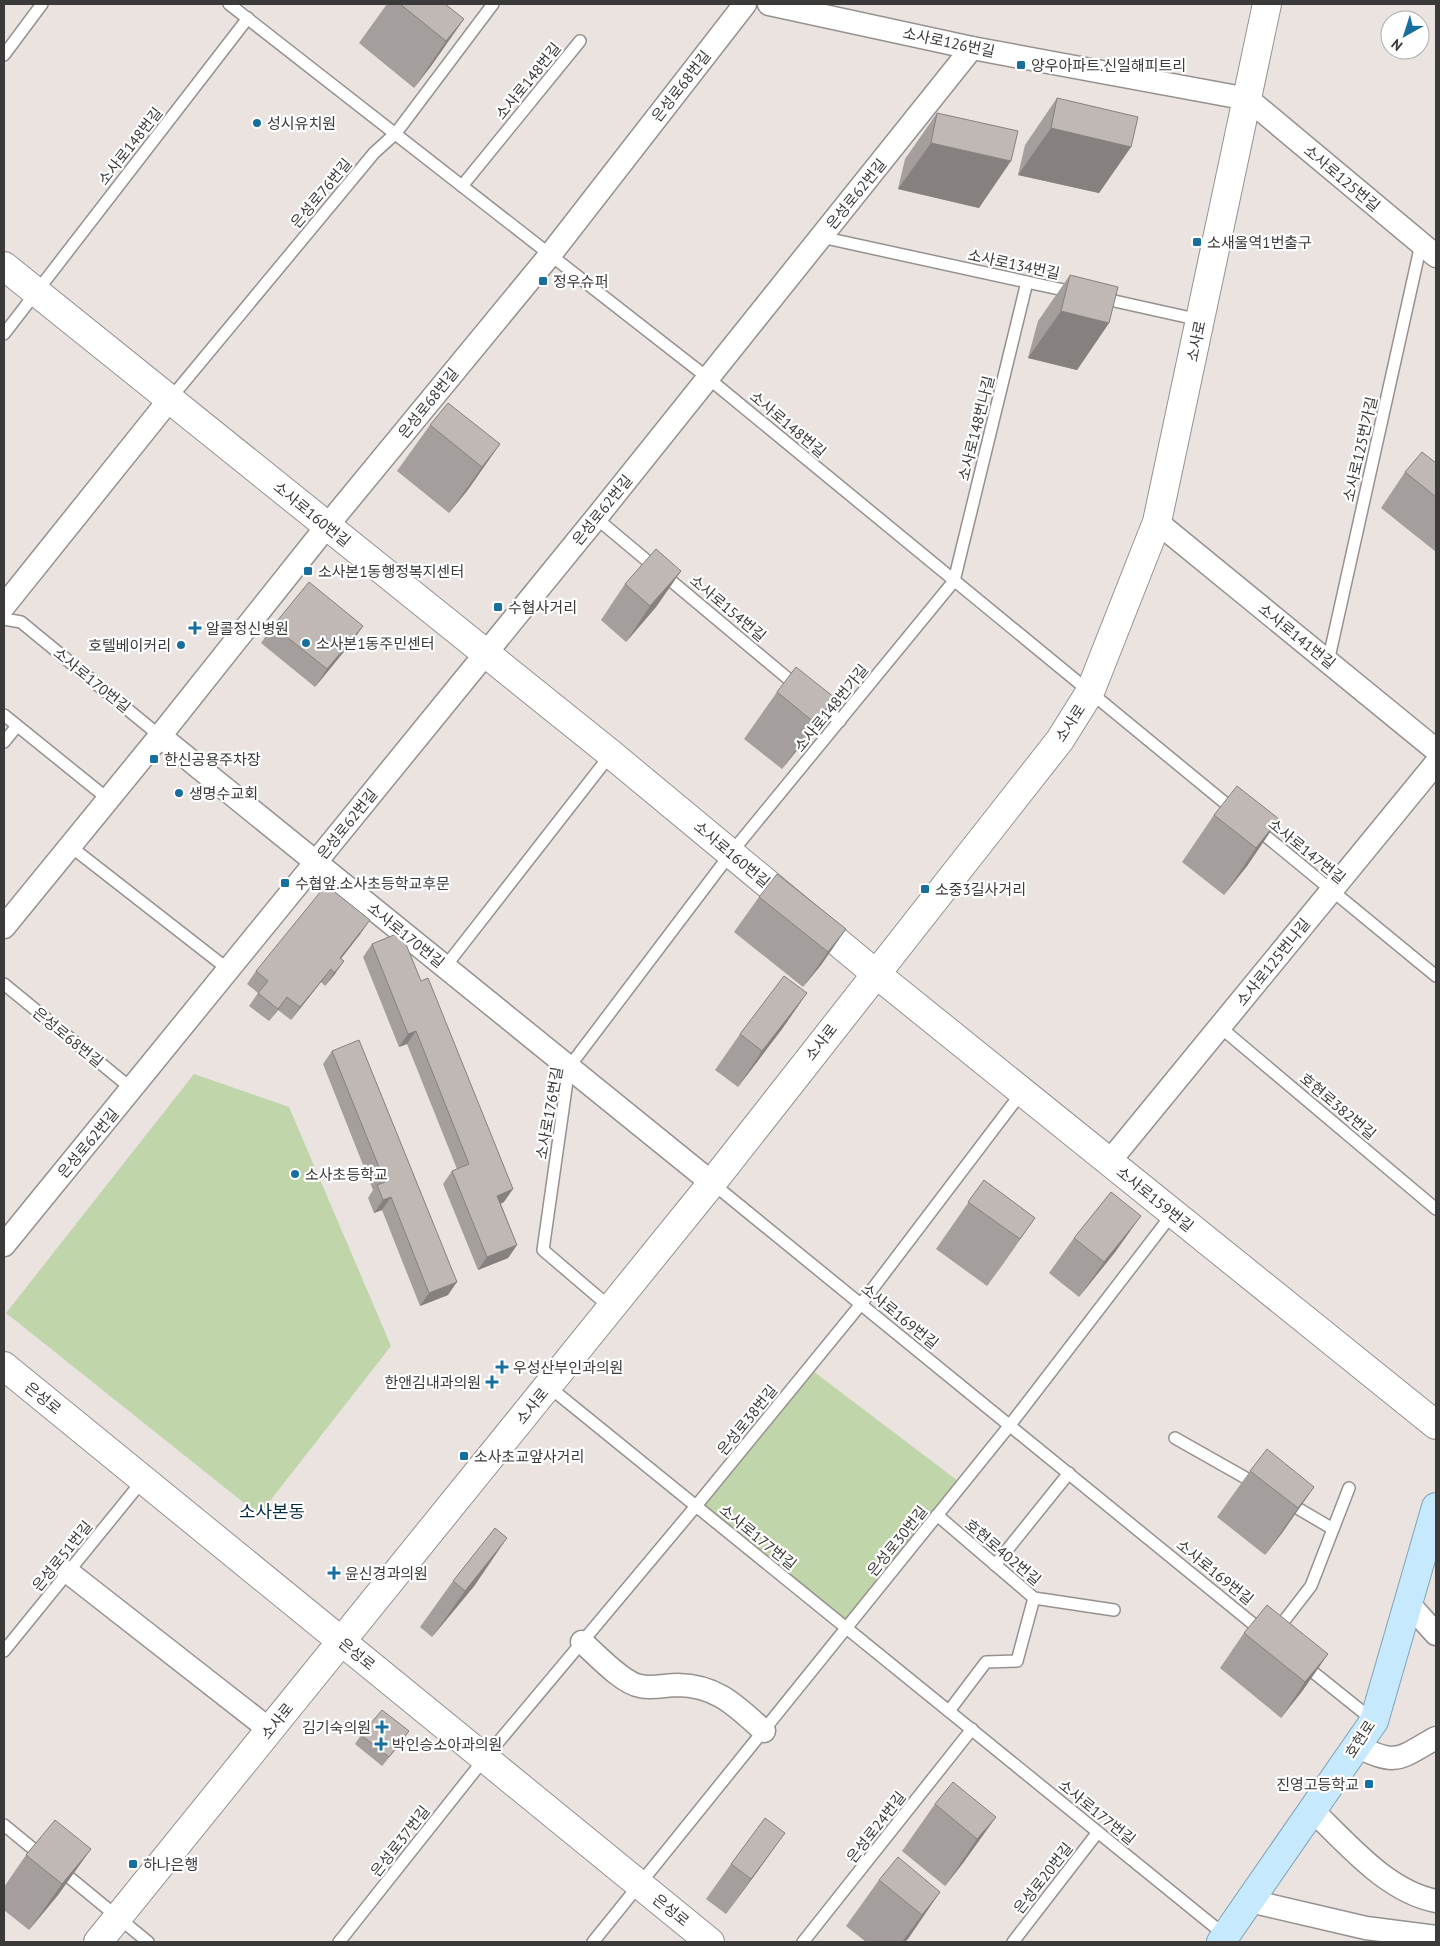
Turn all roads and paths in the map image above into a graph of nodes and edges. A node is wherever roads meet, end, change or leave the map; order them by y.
1 (42, 4) edge
2 (229, 4) edge
3 (493, 4) edge
4 (744, 4) edge
5 (769, 4) edge
6 (1267, 4) edge
7 (248, 18) junction
8 (580, 41) dead end
9 (972, 48) junction
10 (4, 55) edge
11 (1248, 99) junction
12 (396, 133) junction
13 (462, 186) junction
14 (821, 237) junction
15 (1429, 250) edge
16 (550, 254) junction
17 (4, 266) edge
18 (1027, 282) junction
19 (37, 292) junction
20 (1200, 320) junction
21 (4, 334) edge
22 (708, 378) junction
23 (170, 399) junction
24 (596, 518) junction
25 (1157, 522) junction
26 (327, 526) junction
27 (954, 581) junction
28 (4, 606) edge
29 (4, 619) edge
30 (485, 653) junction
31 (1328, 662) junction
32 (1090, 692) junction
33 (4, 714) edge
34 (840, 721) junction
35 (18, 726) junction
36 (160, 736) junction
37 (4, 742) edge
38 (1436, 750) edge
39 (611, 754) junction
40 (1436, 763) edge
41 (108, 799) junction
42 (70, 846) junction
43 (731, 853) junction
44 (316, 863) junction
45 (1332, 890) junction
46 (4, 928) edge
47 (445, 967) junction
48 (229, 970) junction
49 (875, 973) junction
50 (1436, 976) edge
51 (4, 984) edge
52 (1220, 1027) junction
53 (569, 1067) junction
54 (132, 1089) junction
55 (1022, 1092) junction
56 (1109, 1162) junction
57 (712, 1183) junction
58 (1436, 1208) edge
59 (1173, 1213) junction
60 (4, 1245) edge
61 (861, 1304) junction
62 (611, 1308) junction
63 (4, 1366) edge
64 (548, 1386) junction
65 (1010, 1425) junction
66 (1436, 1425) edge
67 (1175, 1438) dead end
68 (1069, 1473) junction
69 (143, 1479) junction
70 (1349, 1488) dead end
71 (696, 1506) junction
72 (1436, 1507) edge
73 (937, 1515) junction
74 (1333, 1529) junction
75 (995, 1565) junction
76 (68, 1572) junction
77 (1034, 1598) junction
78 (1408, 1603) junction
79 (1114, 1610) dead end
80 (846, 1628) junction
81 (1436, 1634) edge
82 (341, 1641) junction
83 (582, 1642) junction
84 (4, 1651) edge
85 (1293, 1656) edge
86 (949, 1711) junction
87 (1374, 1721) junction
88 (972, 1729) junction
89 (270, 1730) junction
90 (764, 1731) junction
91 (1436, 1738) edge
92 (1356, 1746) junction
93 (484, 1758) junction
94 (1312, 1810) junction
95 (4, 1825) edge
96 (1098, 1832) junction
97 (640, 1885) junction
98 (1250, 1901) junction
99 (1436, 1901) edge
100 (118, 1917) junction
101 (1436, 1937) edge
102 (1224, 1939) edge
103 (98, 1942) edge
104 (148, 1942) edge
105 (339, 1942) edge
106 (593, 1942) edge
107 (710, 1942) edge
108 (804, 1942) edge
109 (1013, 1942) edge

1 - 10 lane
2 - 7 lane, 소사로148번길
3 - 12 lane, 은성로76번길
4 - 16 street, 은성로68번길
5 - 9 street, 소사로126번길
6 - 11 street, 소사로
7 - 12 lane, 소사로148번길
7 - 19 lane, 소사로148번길
8 - 13 lane, 소사로148번길
9 - 11 street, 소사로126번길
9 - 14 street, 은성로62번길
11 - 15 street, 소사로125번길
11 - 20 street, 소사로
12 - 13 lane, 소사로148번길
12 - 23 lane, 은성로76번길
13 - 16 lane, 소사로148번길
14 - 18 lane, 소사로134번길
14 - 22 street, 은성로62번길
15 - 31 lane, 소사로125번가길
16 - 22 lane, 소사로148번길
16 - 26 street, 은성로68번길
17 - 19 street, 소사로160번길
18 - 20 lane, 소사로134번길
18 - 27 lane, 소사로148번나길
19 - 21 lane
19 - 23 street, 소사로160번길
20 - 25 street, 소사로
22 - 24 street, 은성로62번길
22 - 27 lane, 소사로148번길
23 - 26 street, 소사로160번길
23 - 28 street
24 - 30 street, 은성로62번길
24 - 34 lane, 소사로154번길
25 - 31 street, 소사로141번길
25 - 32 street, 소사로
26 - 30 street, 소사로160번길
26 - 36 street, 은성로68번길
27 - 32 lane, 소사로148번길
27 - 34 lane, 소사로148번가길
29 - 36 lane, 소사로170번길
30 - 39 street, 소사로160번길
30 - 44 street, 은성로62번길
31 - 38 street, 소사로141번길
32 - 45 lane, 소사로147번길
32 - 49 street, 소사로
33 - 35 lane
34 - 43 lane, 소사로148번가길
35 - 37 lane
35 - 41 lane
36 - 41 street, 은성로68번길
36 - 44 street, 소사로170번길
39 - 43 street, 소사로160번길
39 - 47 lane
40 - 45 street, 소사로125번나길
41 - 42 street, 은성로68번길
42 - 46 street, 은성로68번길
42 - 48 lane
43 - 49 street, 소사로160번길
43 - 53 lane, 소사로176번길
44 - 47 street, 소사로170번길
44 - 48 street, 은성로62번길
45 - 50 lane, 소사로147번길
45 - 52 street, 소사로125번나길
47 - 53 street, 소사로170번길
48 - 54 street, 은성로62번길
49 - 55 street, 소사로159번길
49 - 57 street, 소사로
51 - 54 lane, 은성로68번길
52 - 56 street, 소사로125번나길
52 - 58 lane, 호현로382번길
53 - 57 street, 소사로170번길
53 - 62 lane, 소사로176번길
54 - 60 street, 은성로62번길
55 - 56 street, 소사로159번길
55 - 61 lane, 은성로38번길
56 - 59 street, 소사로159번길
57 - 61 lane, 소사로169번길
57 - 62 street, 소사로
59 - 65 lane, 은성로30번길
59 - 66 street, 소사로159번길
61 - 65 lane, 소사로169번길
61 - 71 lane, 은성로38번길
62 - 64 street, 소사로
63 - 69 street, 은성로
64 - 71 lane, 소사로177번길
64 - 82 street, 소사로
65 - 68 lane, 소사로169번길
65 - 73 lane, 은성로30번길
67 - 74 lane
68 - 74 lane, 소사로169번길
68 - 75 lane
69 - 76 lane, 은성로51번길
69 - 82 street, 은성로
70 - 74 lane, 소사로169번길
71 - 80 lane, 소사로177번길
71 - 83 lane, 은성로38번길
72 - 78 main road, 호현로
73 - 75 lane, 호현로402번길
73 - 80 lane, 은성로30번길
75 - 77 lane, 호현로402번길
76 - 84 lane, 은성로51번길
76 - 89 street
77 - 79 lane, 호현로402번길
77 - 86 lane
78 - 81 street
78 - 87 main road, 호현로
80 - 86 lane, 소사로177번길
80 - 90 lane, 은성로30번길
82 - 89 street, 소사로
82 - 93 street, 은성로
83 - 90 street
83 - 93 lane, 은성로38번길
85 - 87 lane
86 - 88 lane, 소사로177번길
87 - 92 main road, 호현로
88 - 96 lane, 소사로177번길
88 - 108 lane, 은성로24번길
89 - 100 street, 소사로
90 - 97 lane, 은성로30번길
91 - 92 street
92 - 94 main road, 호현로
93 - 97 street, 은성로
93 - 105 lane, 은성로37번길
94 - 98 main road, 호현로
94 - 99 street
95 - 100 lane
96 - 102 lane, 소사로177번길
96 - 109 lane, 은성로20번길
97 - 106 lane, 은성로30번길
97 - 107 street, 은성로
98 - 101 street
98 - 102 main road, 호현로
100 - 103 street, 소사로
100 - 104 lane

